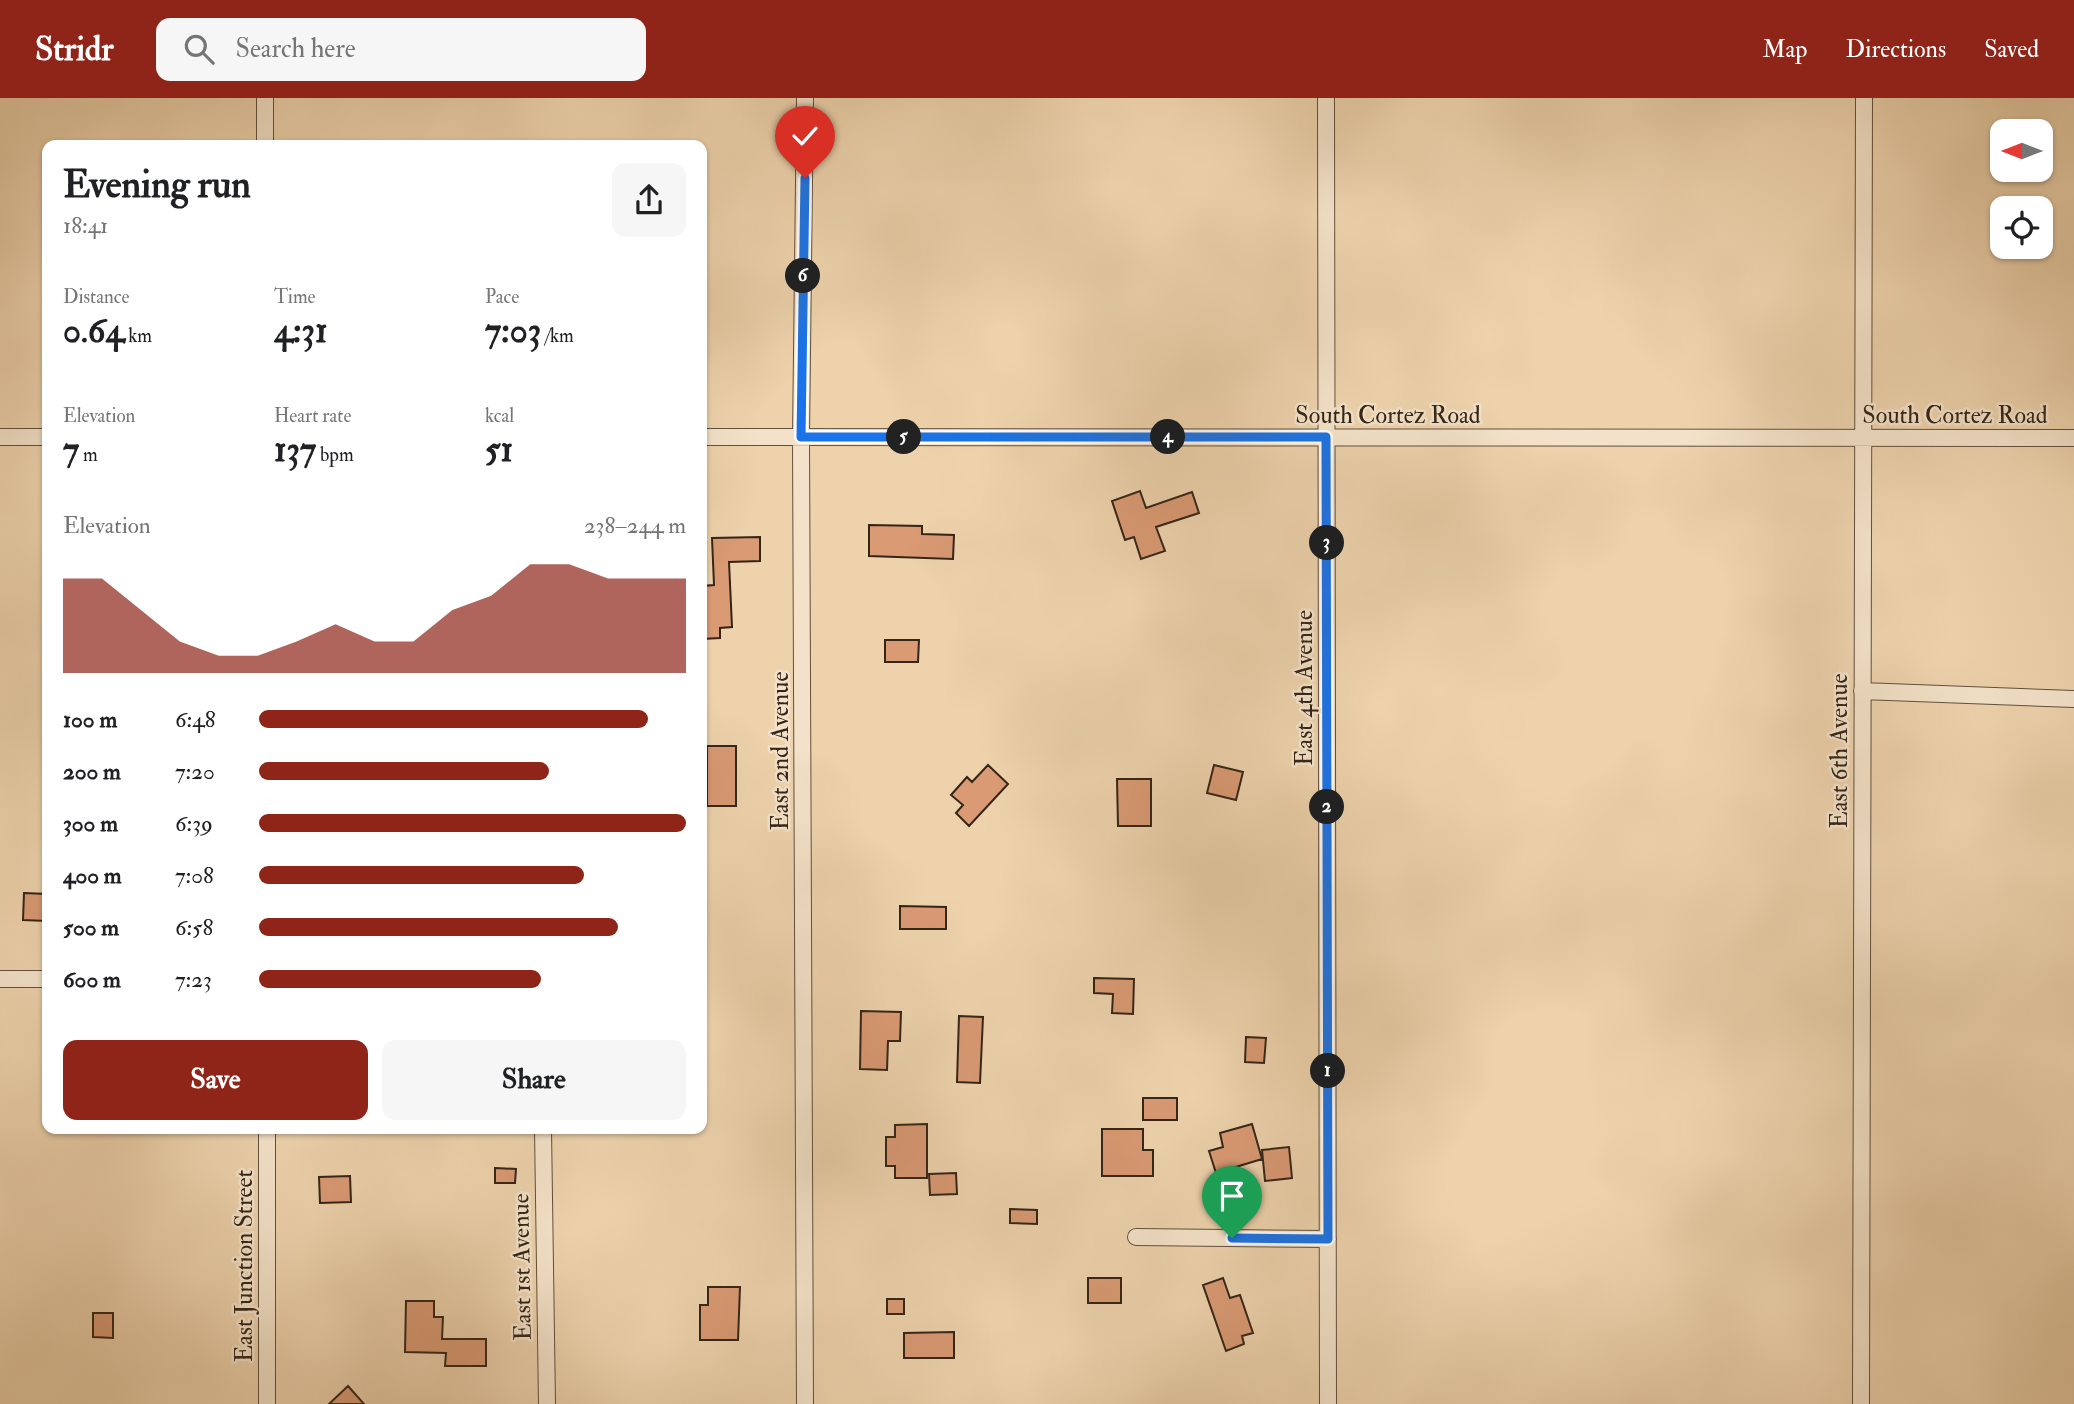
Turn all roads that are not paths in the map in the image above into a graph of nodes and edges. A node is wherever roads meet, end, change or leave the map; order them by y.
1 (265, 98) edge
2 (805, 98) edge
3 (1326, 98) edge
4 (1864, 98) edge
5 (265, 140) edge
6 (707, 437) edge
7 (801, 437) junction
8 (1326, 437) junction
9 (0, 438) edge
10 (42, 438) edge
11 (1863, 438) junction
12 (2074, 438) edge
13 (1862, 691) junction
14 (2074, 699) edge
15 (0, 979) edge
16 (42, 979) edge
17 (267, 1134) edge
18 (543, 1134) edge
19 (1136, 1237) dead end
20 (1328, 1239) junction
21 (267, 1404) edge
22 (547, 1404) edge
23 (805, 1404) edge
24 (1328, 1404) edge
25 (1861, 1404) edge

1 - 5 street
2 - 7 street, East 2nd Avenue
3 - 8 street, East 4th Avenue
4 - 11 street, East 6th Avenue
6 - 7 street, South Cortez Road
7 - 8 street, South Cortez Road
7 - 23 street, East 2nd Avenue
8 - 11 street, South Cortez Road
8 - 20 street, East 4th Avenue
9 - 10 street
11 - 12 street, South Cortez Road
11 - 13 street, East 6th Avenue
13 - 14 street
13 - 25 street, East 6th Avenue
15 - 16 street
17 - 21 street, East Junction Street
18 - 22 street, East 1st Avenue
19 - 20 street
20 - 24 street, East 4th Avenue

